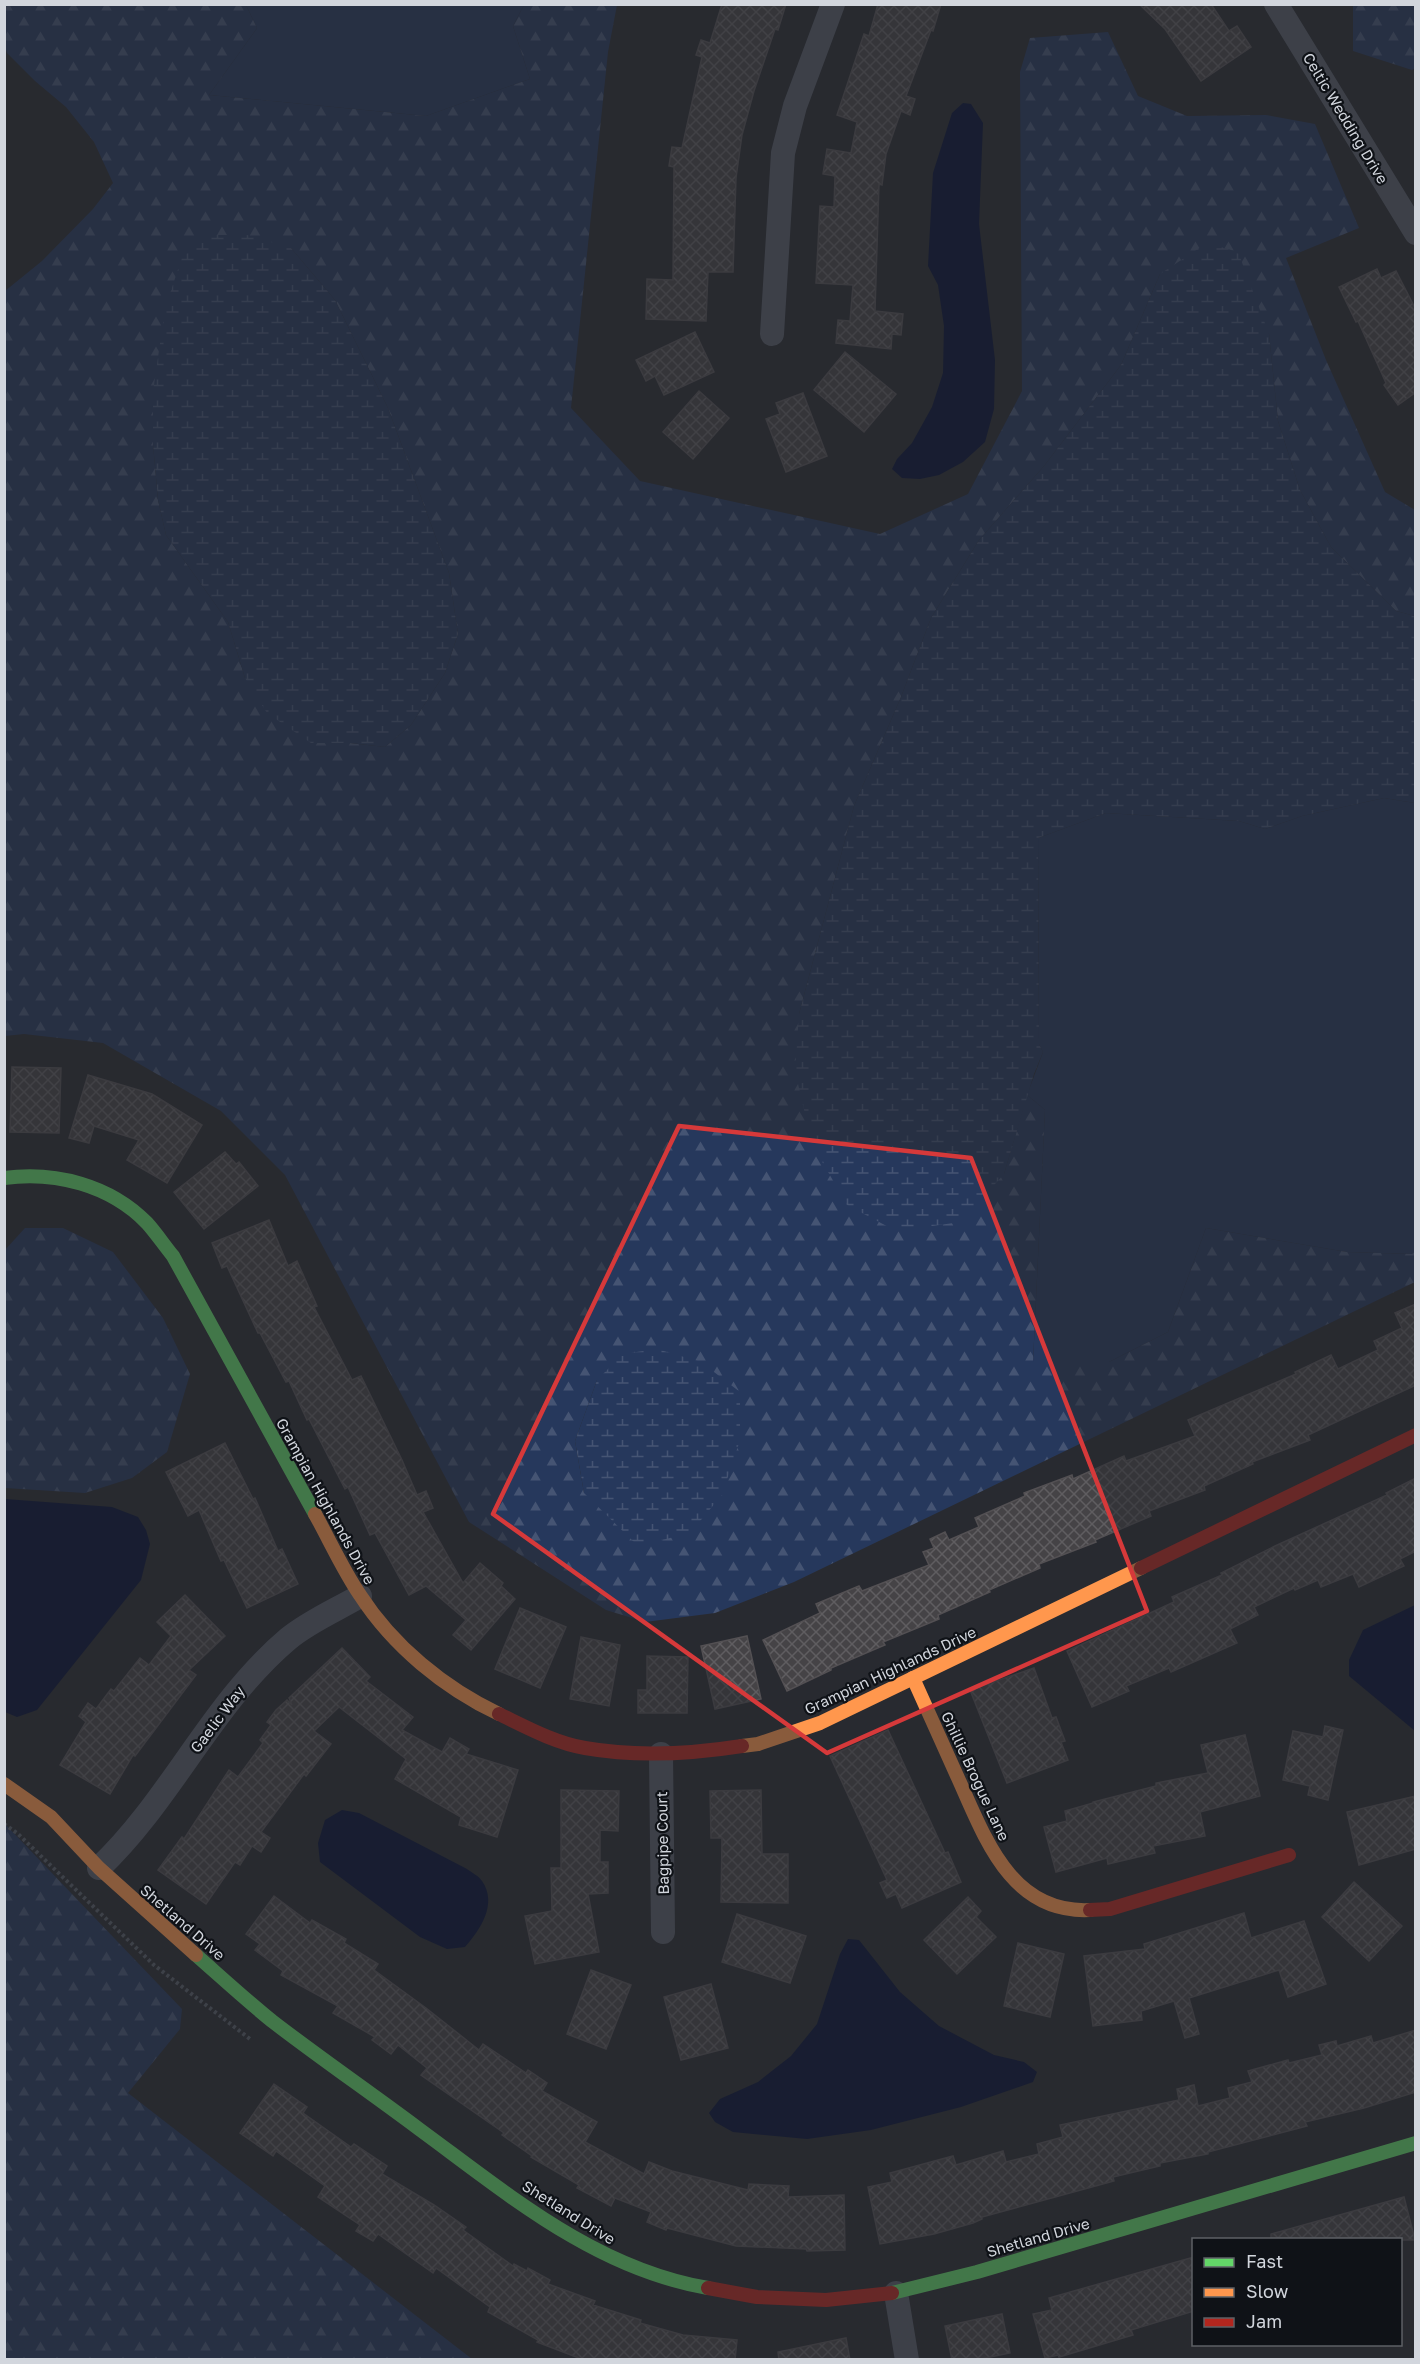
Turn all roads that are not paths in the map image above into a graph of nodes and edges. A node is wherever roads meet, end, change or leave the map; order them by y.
1 (833, 4) edge
2 (1276, 4) edge
3 (1416, 233) edge
4 (772, 334) dead end
5 (4, 1178) edge
6 (1416, 1435) edge
7 (360, 1596) junction
8 (913, 1678) junction
9 (660, 1754) junction
10 (4, 1784) edge
11 (1289, 1856) dead end
12 (99, 1868) junction
13 (663, 1932) dead end
14 (1416, 2143) edge
15 (896, 2293) junction
16 (907, 2360) edge

1 - 4 street
2 - 3 street, Celtic Wedding Drive
5 - 7 street, Grampian Highlands Drive
6 - 8 street, Grampian Highlands Drive
7 - 9 street, Grampian Highlands Drive
7 - 12 street, Gaelic Way
8 - 9 street, Grampian Highlands Drive
8 - 11 street, Ghillie Brogue Lane
9 - 13 street, Bagpipe Court
10 - 12 street, Shetland Drive
12 - 15 street, Shetland Drive
14 - 15 street, Shetland Drive
15 - 16 street

